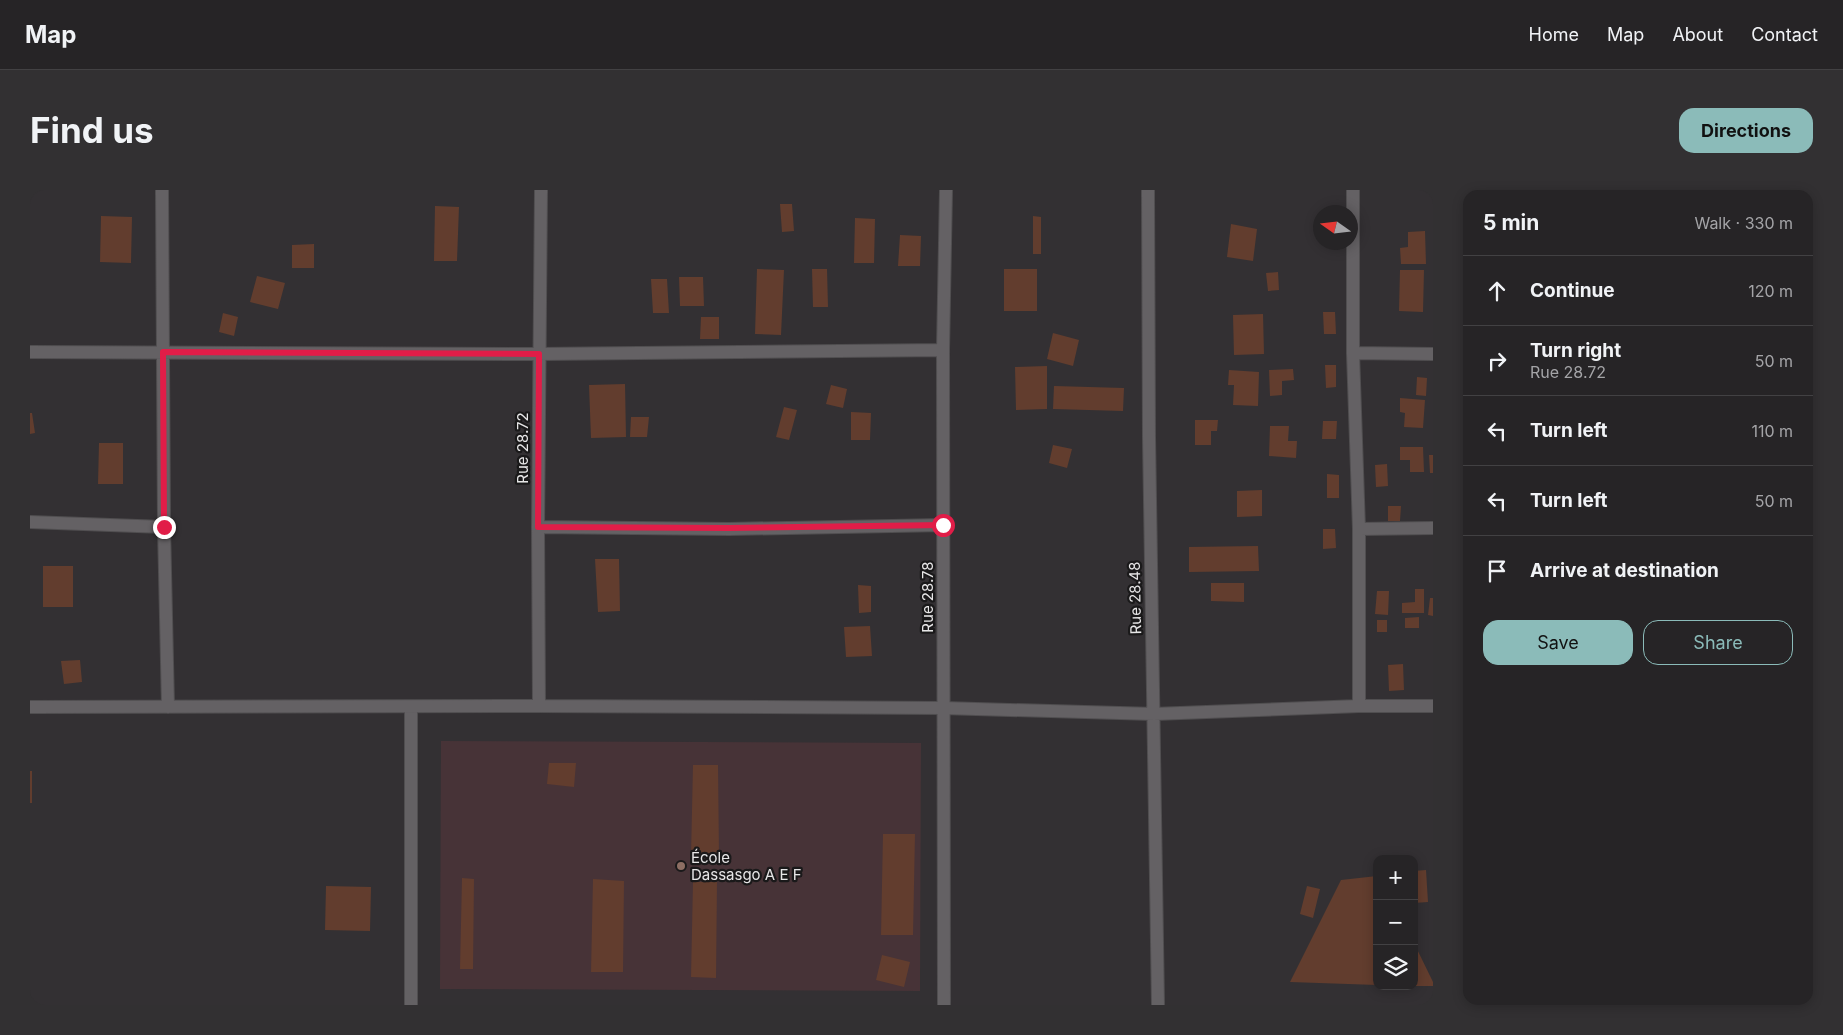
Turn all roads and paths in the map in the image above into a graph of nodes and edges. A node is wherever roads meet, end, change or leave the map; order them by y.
1 (162, 190) edge
2 (541, 190) edge
3 (946, 190) edge
4 (1148, 190) edge
5 (1352, 190) edge
6 (942, 350) junction
7 (30, 352) edge
8 (163, 352) junction
9 (1353, 353) junction
10 (539, 354) junction
11 (1433, 354) edge
12 (30, 522) edge
13 (943, 525) junction
14 (164, 527) junction
15 (538, 527) junction
16 (1433, 528) edge
17 (1359, 529) junction
18 (539, 706) junction
19 (1359, 706) junction
20 (1433, 706) edge
21 (30, 707) edge
22 (168, 707) junction
23 (411, 707) junction
24 (943, 708) junction
25 (1154, 714) junction
26 (411, 1005) edge
27 (944, 1005) edge
28 (1158, 1005) edge

1 - 8 street
2 - 10 street, Rue 28.72
3 - 6 street, Rue 28.78
4 - 25 street, Rue 28.48
5 - 9 street
6 - 10 street
6 - 13 street, Rue 28.78
7 - 8 street
8 - 10 street
8 - 14 street
9 - 11 street
9 - 17 street
10 - 15 street, Rue 28.72
12 - 14 street
13 - 15 street
13 - 24 street, Rue 28.78
14 - 22 street
15 - 18 street, Rue 28.72
16 - 17 street
17 - 19 street
18 - 23 street
18 - 24 street
19 - 20 street
19 - 25 street
21 - 22 street
22 - 23 street
23 - 26 street
24 - 25 street
24 - 27 street, Rue 28.78
25 - 28 street, Rue 28.48

